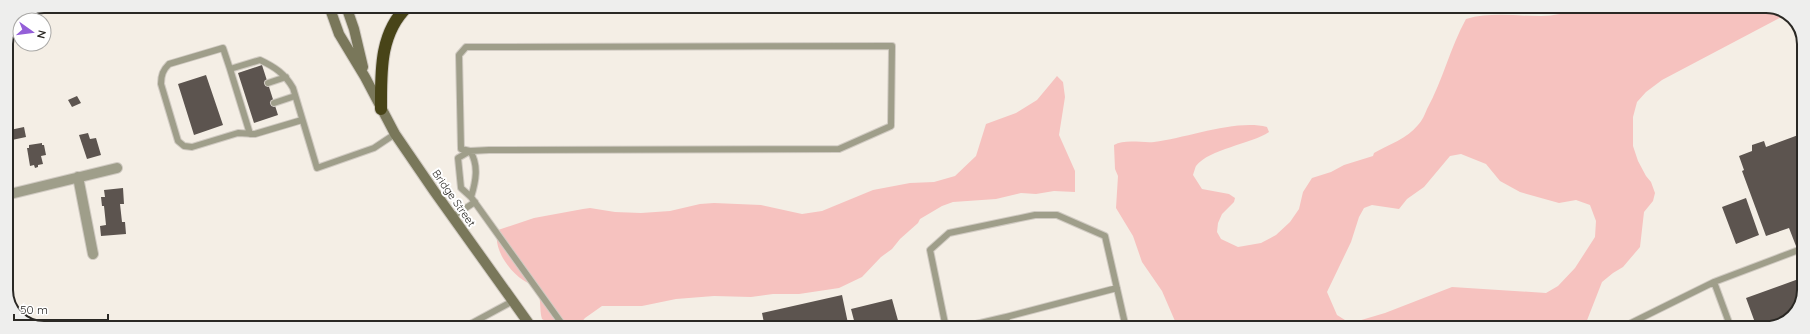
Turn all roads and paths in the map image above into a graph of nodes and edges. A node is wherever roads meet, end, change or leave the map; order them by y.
1 (332, 13) edge
2 (348, 13) edge
3 (402, 13) edge
4 (230, 69) junction
5 (286, 77) junction
6 (365, 77) junction
7 (268, 83) dead end
8 (295, 96) junction
9 (274, 102) dead end
10 (381, 108) junction
11 (302, 120) junction
12 (250, 134) junction
13 (395, 134) junction
14 (470, 151) junction
15 (117, 168) dead end
16 (78, 177) junction
17 (13, 193) edge
18 (473, 200) junction
19 (452, 217) junction
20 (1797, 251) edge
21 (93, 254) dead end
22 (1714, 282) junction
23 (1117, 288) junction
24 (513, 301) junction
25 (1006, 317) junction
26 (476, 321) edge
27 (527, 321) edge
28 (560, 321) edge
29 (945, 321) edge
30 (989, 321) edge
31 (1007, 321) edge
32 (1124, 321) edge
33 (1635, 321) edge
34 (1728, 321) edge

1 - 6 street, Bridge Street
2 - 6 street, Bridge Street
3 - 10 highway
4 - 5 lane
4 - 12 lane
4 - 12 lane
5 - 7 lane
5 - 8 lane
6 - 10 street, Bridge Street
8 - 9 lane
8 - 11 lane
10 - 13 street, Bridge Street
11 - 12 lane
11 - 13 lane
13 - 19 street, Bridge Street
14 - 14 lane
14 - 18 lane
14 - 18 lane
15 - 16 street
16 - 17 street
16 - 21 street
18 - 19 lane
18 - 28 lane
19 - 24 street, Bridge Street
20 - 22 lane
22 - 33 lane
22 - 34 lane
23 - 25 lane
23 - 29 lane
23 - 32 lane
24 - 26 lane
24 - 27 street, Bridge Street
25 - 30 lane
25 - 31 lane

